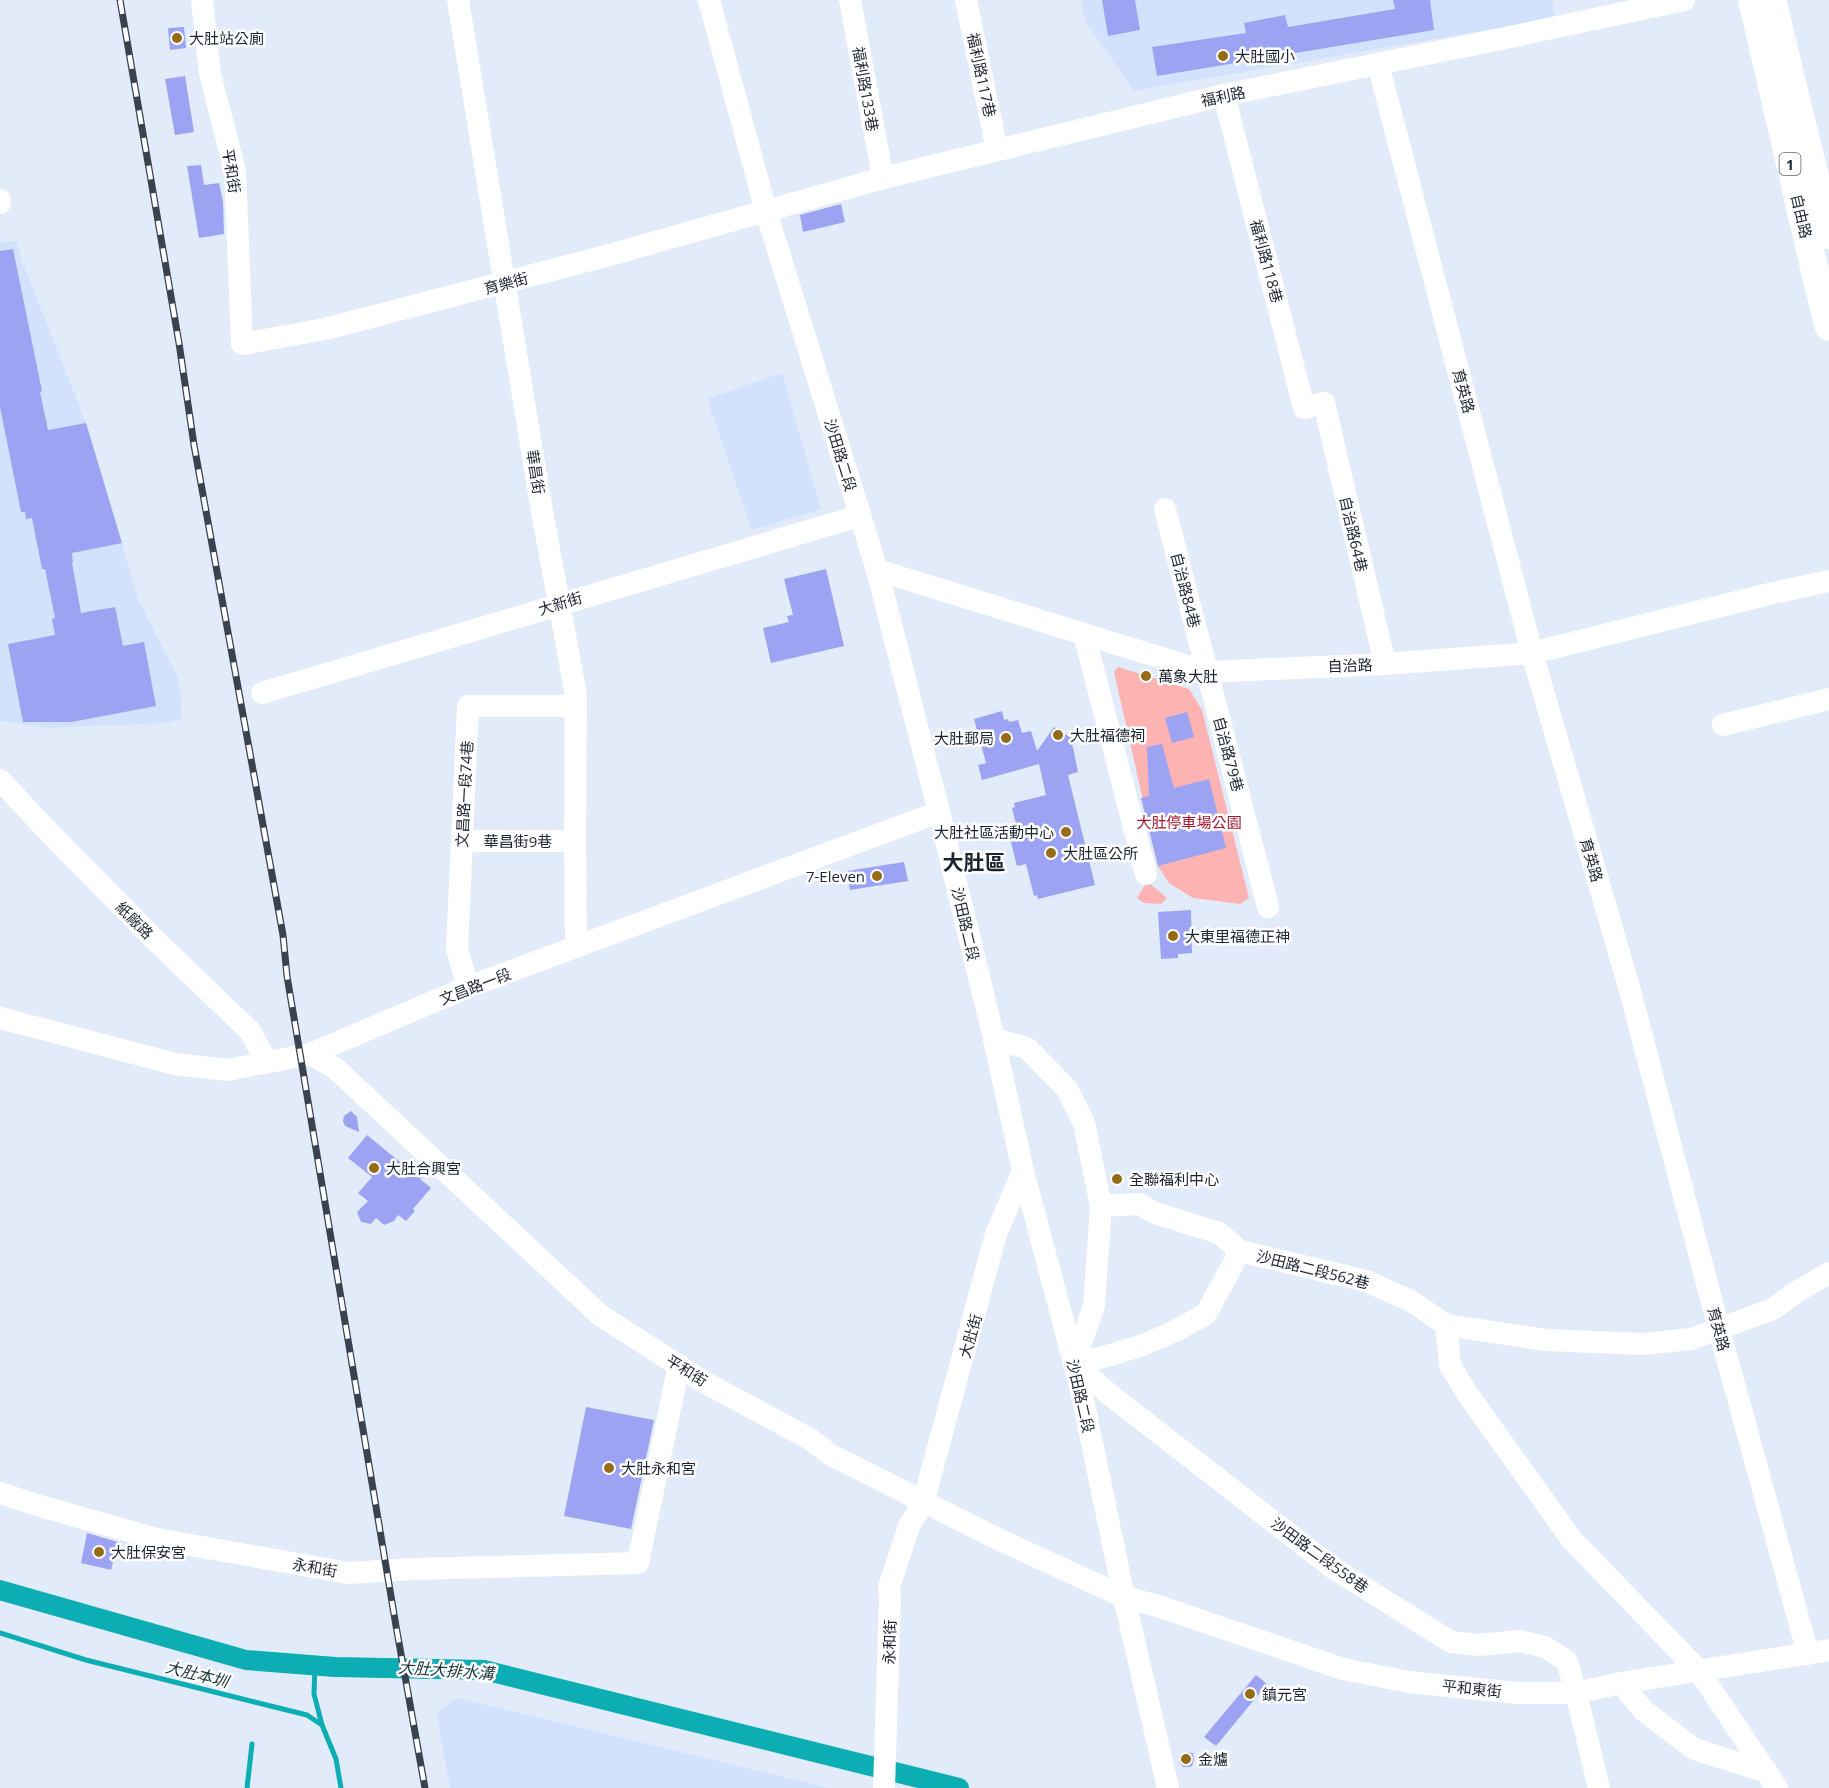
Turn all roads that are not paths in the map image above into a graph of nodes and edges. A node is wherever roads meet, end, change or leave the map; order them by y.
1 (202, 0) edge
2 (458, 0) edge
3 (708, 0) edge
4 (850, 0) edge
5 (966, 0) edge
6 (1684, 0) edge
7 (1752, 0) edge
8 (1772, 0) edge
9 (1378, 64) junction
10 (1224, 95) junction
11 (997, 150) junction
12 (883, 178) junction
13 (766, 211) junction
14 (1829, 235) edge
15 (506, 283) junction
16 (1829, 327) edge
17 (243, 344) joint
18 (1324, 403) joint
19 (1165, 508) dead end
20 (859, 516) junction
21 (877, 570) junction
22 (1829, 580) edge
23 (559, 604) junction
24 (1084, 634) junction
25 (1532, 653) junction
26 (1384, 664) junction
27 (1207, 672) junction
28 (262, 693) dead end
29 (1829, 699) edge
30 (575, 706) junction
31 (1723, 725) dead end
32 (0, 780) edge
33 (939, 812) junction
34 (462, 841) junction
35 (575, 841) junction
36 (1146, 874) dead end
37 (1268, 907) dead end
38 (576, 947) junction
39 (468, 987) junction
40 (0, 1018) edge
41 (994, 1040) junction
42 (310, 1054) junction
43 (267, 1062) junction
44 (1023, 1171) junction
45 (1101, 1206) junction
46 (1240, 1251) junction
47 (1829, 1273) edge
48 (1446, 1325) junction
49 (1719, 1329) junction
50 (1074, 1363) junction
51 (679, 1365) junction
52 (0, 1493) edge
53 (923, 1503) junction
54 (1124, 1597) junction
55 (1818, 1652) edge
56 (1699, 1671) junction
57 (1621, 1683) junction
58 (1576, 1693) junction
59 (1772, 1780) edge
60 (884, 1788) edge
61 (1168, 1788) edge
62 (1599, 1788) edge

1 - 17 street, 平和街
2 - 15 street, 華昌街
3 - 13 street, 沙田路二段
4 - 12 street, 福利路133巷
5 - 11 street, 福利路117巷
6 - 9 street, 福利路
7 - 16 main road, 自由路 / 1
8 - 14 main road, 自由路 / 1
9 - 10 street, 福利路
9 - 25 street, 育英路
10 - 11 street, 福利路
10 - 18 street, 福利路118巷
11 - 12 street, 福利路
12 - 13 street, 福利路
13 - 15 street, 育樂街
13 - 20 street, 沙田路二段
15 - 17 street, 育樂街
15 - 23 street, 華昌街
18 - 26 street, 自治路64巷
19 - 27 street, 自治路84巷
20 - 21 street, 沙田路二段
20 - 23 street, 大新街
21 - 24 street, 自治路
21 - 33 street, 沙田路二段
22 - 25 street, 自治路
23 - 28 street, 大新街
23 - 30 street, 華昌街
24 - 27 street, 自治路
24 - 36 street
25 - 26 street, 自治路
25 - 49 street, 育英路
26 - 27 street, 自治路
27 - 37 street, 自治路79巷
29 - 31 street
30 - 34 street, 文昌路一段74巷
30 - 35 street, 華昌街
32 - 43 street, 紙廠路
33 - 38 street, 文昌路一段
33 - 41 street, 沙田路二段
34 - 35 street, 華昌街9巷
34 - 39 street, 文昌路一段74巷
35 - 38 street, 華昌街
38 - 39 street, 文昌路一段
39 - 42 street, 文昌路一段
40 - 43 street, 文昌路一段
41 - 44 street, 沙田路二段
41 - 45 street
42 - 43 street, 文昌路一段
42 - 51 street, 平和街
44 - 50 street, 沙田路二段
44 - 53 street, 大肚街
45 - 46 street
45 - 50 street
46 - 48 street, 沙田路二段562巷
46 - 50 street, 沙田路二段562巷
47 - 49 street
48 - 49 street
48 - 56 street
49 - 55 street, 育英路
50 - 54 street, 沙田路二段
50 - 58 street, 沙田路二段558巷
51 - 52 street, 永和街
51 - 53 street, 平和街
53 - 54 street, 平和街
53 - 60 street, 永和街
54 - 58 street, 平和東街
54 - 61 street, 沙田路二段
55 - 56 street, 平和東街
56 - 57 street, 平和東街
56 - 59 street
57 - 58 street, 平和東街
57 - 59 street
58 - 62 street, 沙田路二段558巷

